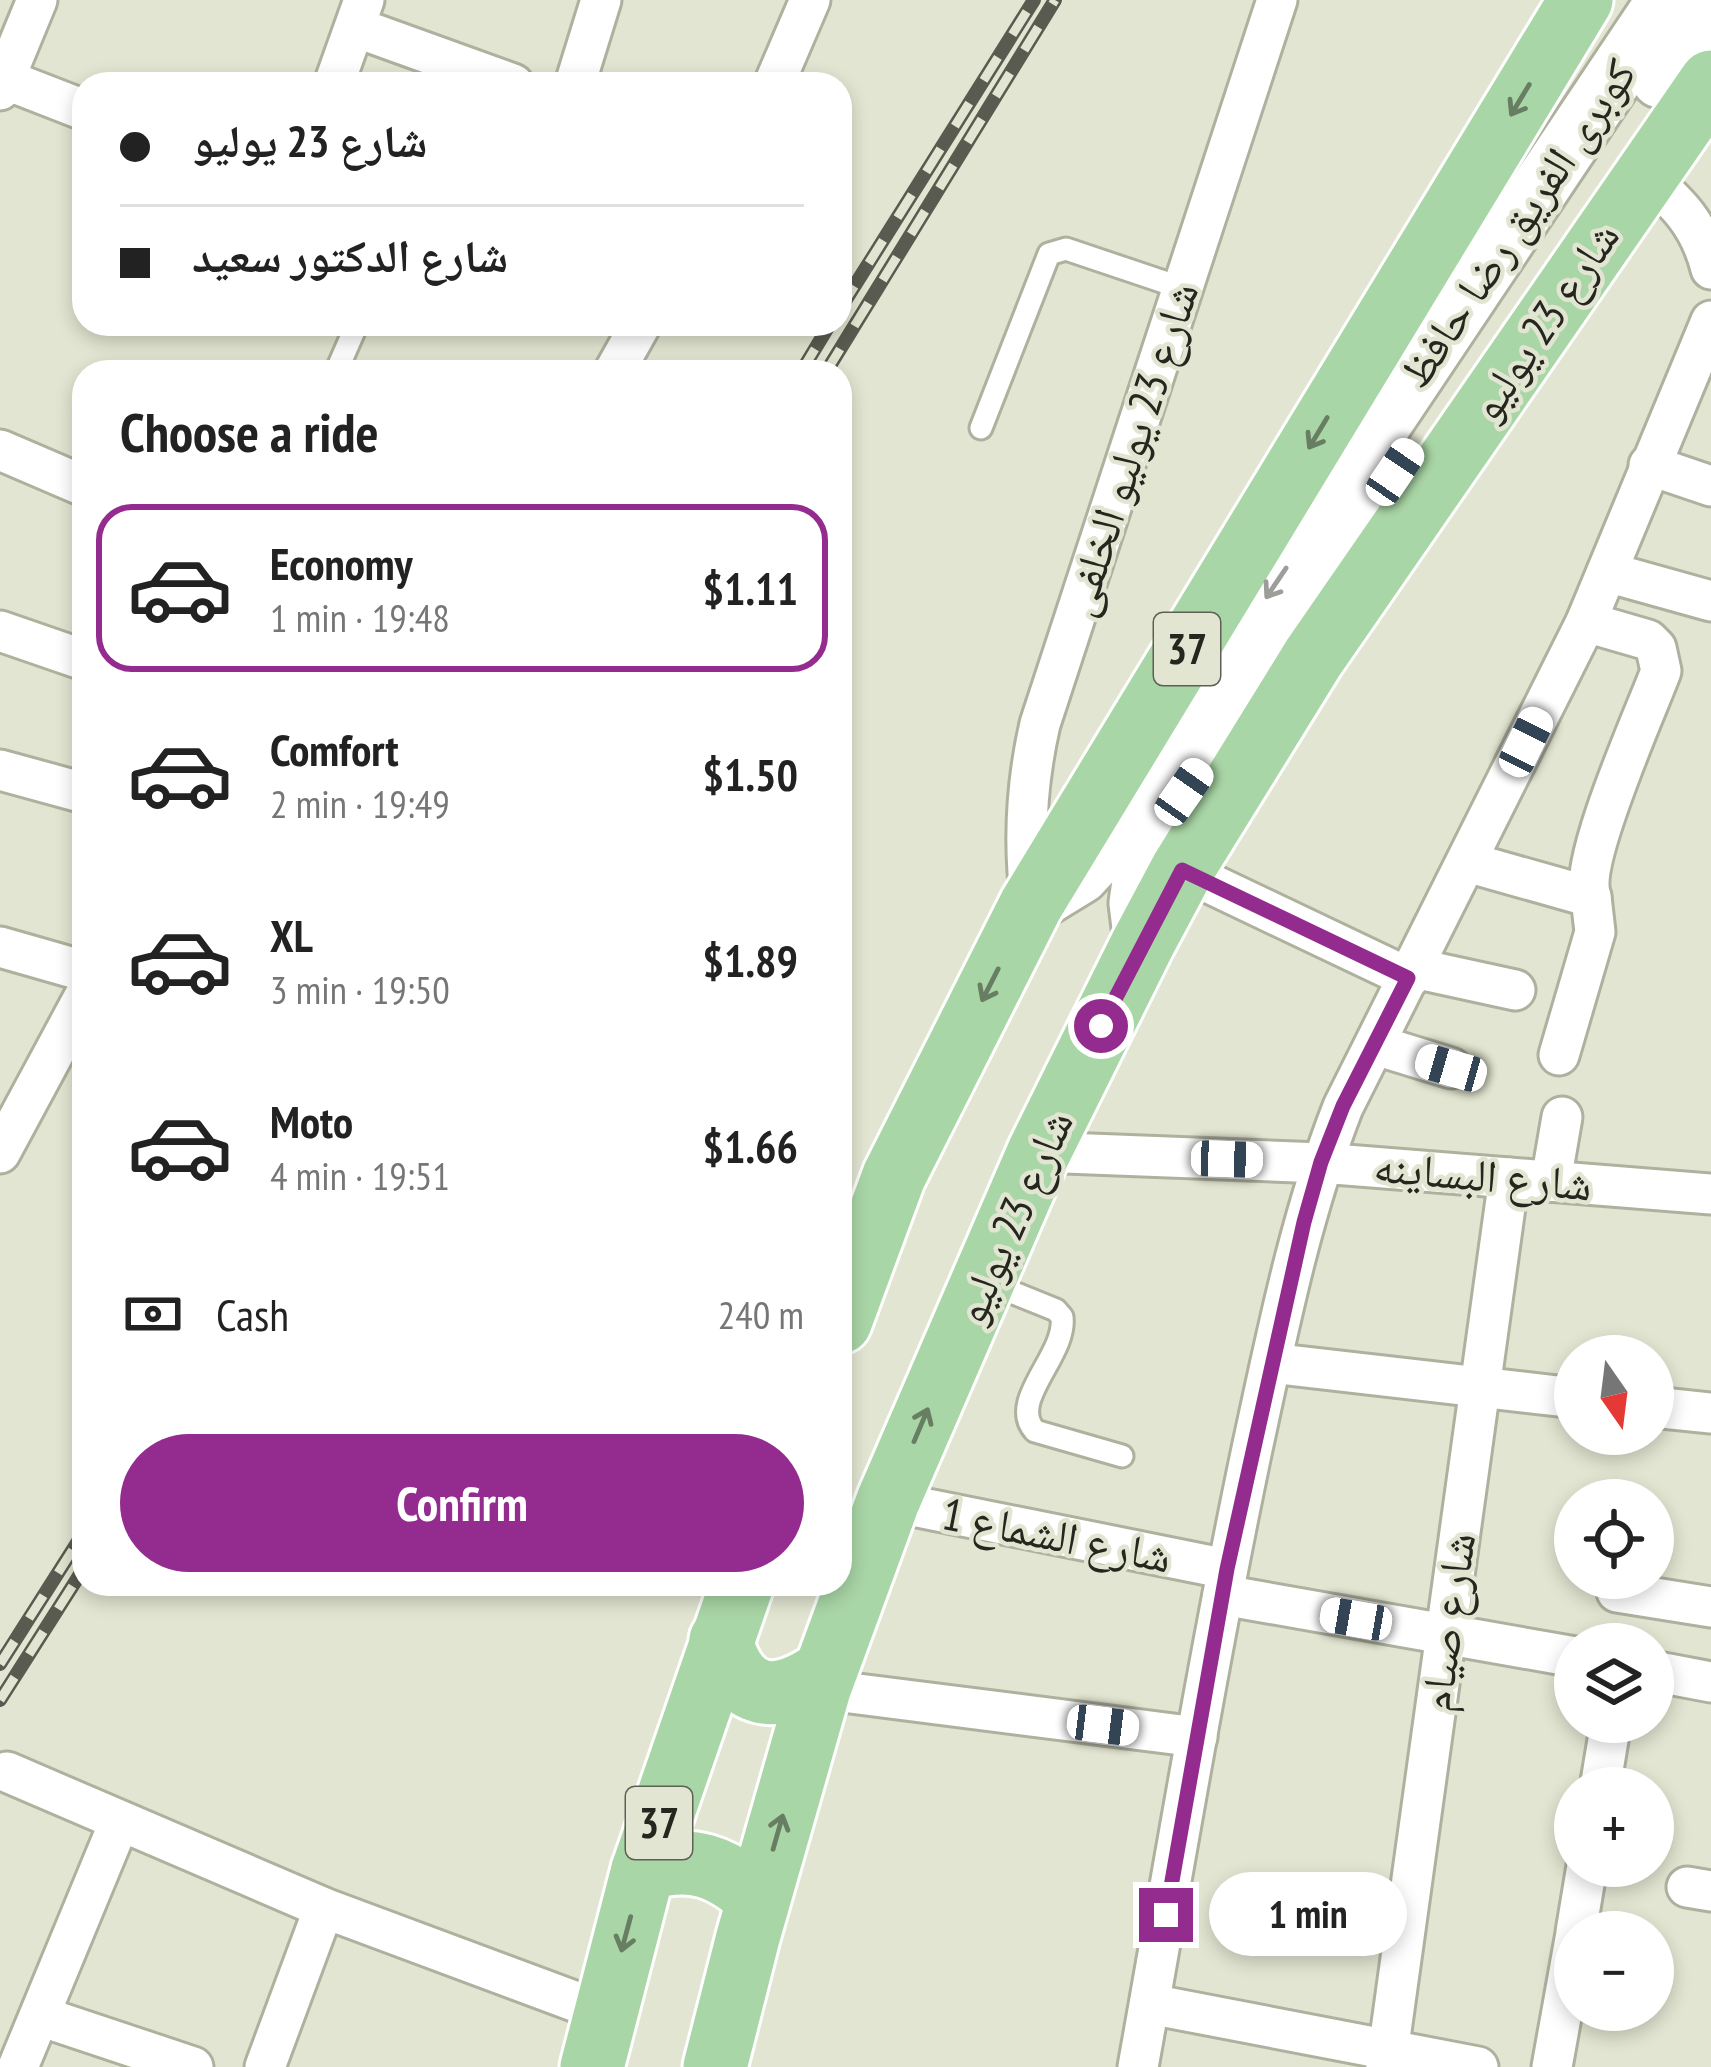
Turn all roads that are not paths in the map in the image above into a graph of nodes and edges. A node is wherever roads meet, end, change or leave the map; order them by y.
1 (37, 0) edge
2 (602, 0) edge
3 (810, 0) edge
4 (1276, 0) edge
5 (1581, 0) edge
6 (1666, 0) edge
7 (1711, 3) edge
8 (360, 14) edge
9 (338, 72) edge
10 (487, 72) edge
11 (578, 72) edge
12 (779, 72) edge
13 (2, 85) edge
14 (1709, 89) edge
15 (72, 106) edge
16 (1644, 175) junction
17 (1711, 269) edge
18 (1182, 288) junction
19 (1711, 321) edge
20 (981, 428) dead end
21 (0, 449) edge
22 (1380, 462) junction
23 (1649, 465) junction
24 (72, 481) edge
25 (1711, 487) edge
26 (1607, 572) junction
27 (1711, 602) edge
28 (1586, 622) junction
29 (0, 631) edge
30 (72, 656) edge
31 (0, 770) edge
32 (72, 791) edge
33 (1467, 862) junction
34 (1182, 870) junction
35 (1592, 897) junction
36 (1031, 905) junction
37 (1143, 943) junction
38 (0, 946) edge
39 (72, 967) edge
40 (1411, 973) junction
41 (1516, 989) dead end
42 (72, 1018) edge
43 (1376, 1046) junction
44 (1559, 1054) dead end
45 (1451, 1068) dead end
46 (1562, 1117) dead end
47 (3, 1140) edge
48 (1039, 1152) junction
49 (1321, 1162) junction
50 (1509, 1178) junction
51 (1551, 1181) junction
52 (1711, 1193) edge
53 (983, 1280) junction
54 (852, 1290) edge
55 (1271, 1364) junction
56 (1479, 1388) junction
57 (1554, 1396) edge
58 (1674, 1409) edge
59 (1711, 1413) edge
60 (1123, 1456) dead end
61 (888, 1501) junction
62 (1225, 1582) junction
63 (1664, 1599) edge
64 (1711, 1606) edge
65 (732, 1612) edge
66 (1445, 1635) junction
67 (1554, 1653) edge
68 (1674, 1671) edge
69 (1709, 1671) edge
70 (822, 1680) junction
71 (1198, 1737) junction
72 (7, 1772) dead end
73 (119, 1823) junction
74 (643, 1870) junction
75 (758, 1899) junction
76 (324, 1908) junction
77 (1150, 2005) junction
78 (40, 2016) junction
79 (1559, 2031) edge
80 (598, 2040) edge
81 (1387, 2058) edge
82 (18, 2067) edge
83 (193, 2067) edge
84 (265, 2067) edge
85 (715, 2067) edge
86 (1138, 2067) edge
87 (1478, 2067) edge
88 (1552, 2067) edge

1 - 13 street
2 - 11 street
3 - 12 street
4 - 18 street, شارع 23 يوليو الخلفى
5 -> 36 main road, 37
6 - 22 main road, كوبرى الفريق رضا حافظ
7 - 22 main road, كوبرى الفريق رضا حافظ
8 - 9 street
8 - 10 street
13 - 15 street
14 - 16 main road, شارع 23 يوليو / 37
16 - 17 street
16 - 34 main road, شارع 23 يوليو / 37
18 - 20 lane
18 - 36 street, شارع 23 يوليو الخلفى
19 - 23 street
21 - 24 street
22 -> 36 main road, كوبرى الفريق رضا حافظ
22 - 37 main road, كوبرى الفريق رضا حافظ
23 - 25 street
23 - 26 street
26 - 27 street
26 - 28 street
28 - 33 street
28 - 35 street
29 - 30 street
31 - 32 street
33 - 35 street
33 - 40 street
34 - 37 main road, شارع 23 يوليو / 37
34 - 40 street
35 - 44 street
36 -> 54 main road, 37
37 - 48 main road, شارع 23 يوليو / 37
38 - 39 street
40 - 41 street
40 - 43 street
42 - 47 street
43 - 45 street
43 - 49 street
46 - 51 street
48 - 49 street, شارع البساينه
48 - 53 main road, شارع 23 يوليو / 37
49 - 50 street, شارع البساينه
49 - 55 street
50 - 51 street, شارع البساينه
50 - 56 street, شارع صيام
51 - 52 street, شارع البساينه
53 - 60 lane
61 -> 53 main road, شارع 23 يوليو / 37
55 - 56 street
55 - 62 street
56 - 57 street
56 - 66 street, شارع صيام
58 - 59 street
61 - 62 street, شارع الشماع 1
61 - 70 main road, شارع 23 يوليو / 37
62 - 66 street, شارع الشماع 1
62 - 71 street
63 - 64 street
65 - 70 main road
65 - 74 main road, 37
66 - 67 street, شارع الشماع 1
66 - 81 street, شارع صيام
68 - 69 street
70 - 71 street
75 -> 70 main road, شارع 23 يوليو / 37
71 - 77 street
72 - 73 street
73 - 76 street
73 - 78 street
74 - 75 main road
74 -> 80 main road, 37
75 - 85 main road, شارع 23 يوليو / 37
76 - 80 street
76 - 84 street
77 - 81 street
77 - 86 street
78 - 82 street
78 - 83 street
79 - 88 street
81 - 87 street

